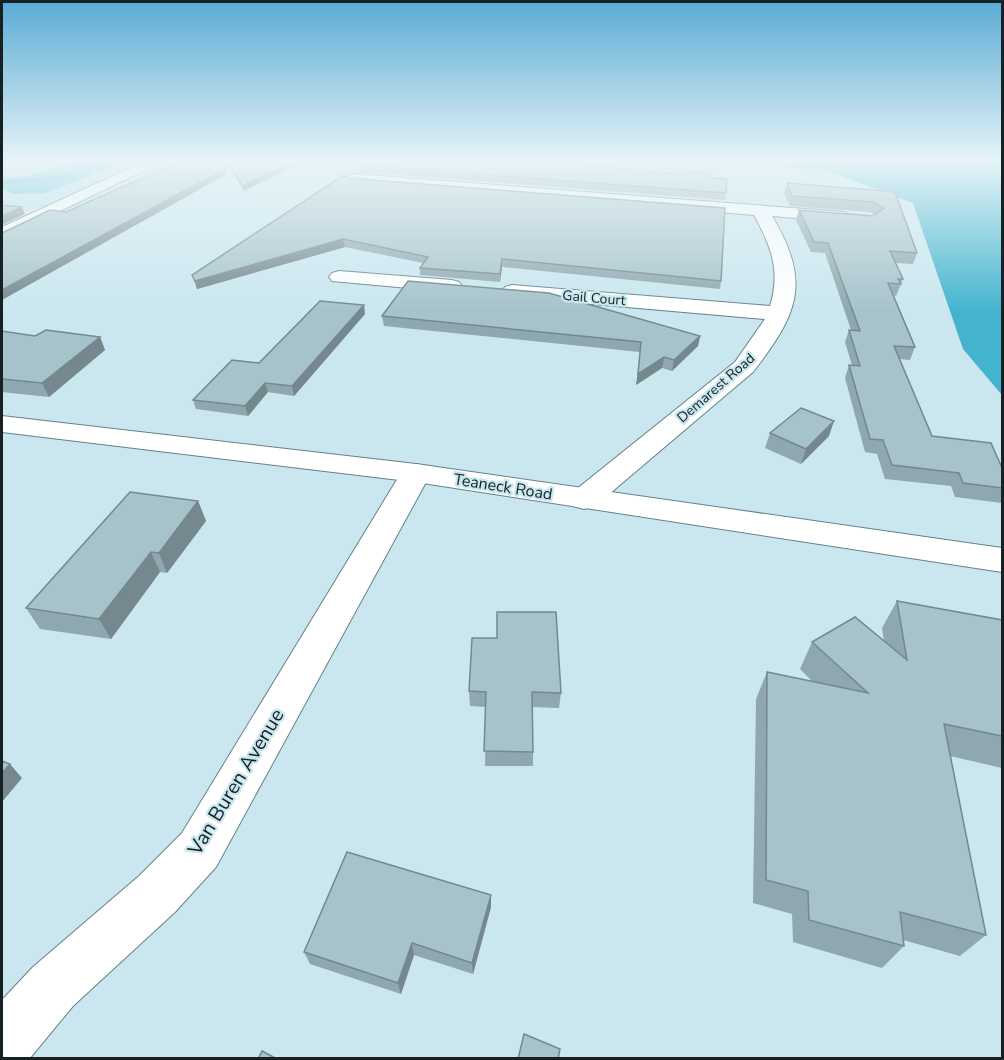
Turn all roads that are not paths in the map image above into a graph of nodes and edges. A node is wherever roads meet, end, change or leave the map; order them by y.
1 (50, 211) edge
2 (761, 211) edge
3 (778, 211) edge
4 (859, 218) edge
5 (2, 234) edge
6 (339, 277) dead end
7 (469, 288) edge
8 (493, 290) edge
9 (777, 313) junction
10 (2, 424) edge
11 (416, 474) junction
12 (584, 499) junction
13 (1002, 560) edge
14 (2, 1047) edge

1 - 5 street
2 - 9 street, Demarest Road
3 - 4 street
6 - 7 street
8 - 9 street, Gail Court
9 - 12 street, Demarest Road
10 - 11 street, Teaneck Road
11 - 12 street, Teaneck Road
11 - 14 street, Van Buren Avenue
12 - 13 street, Teaneck Road

